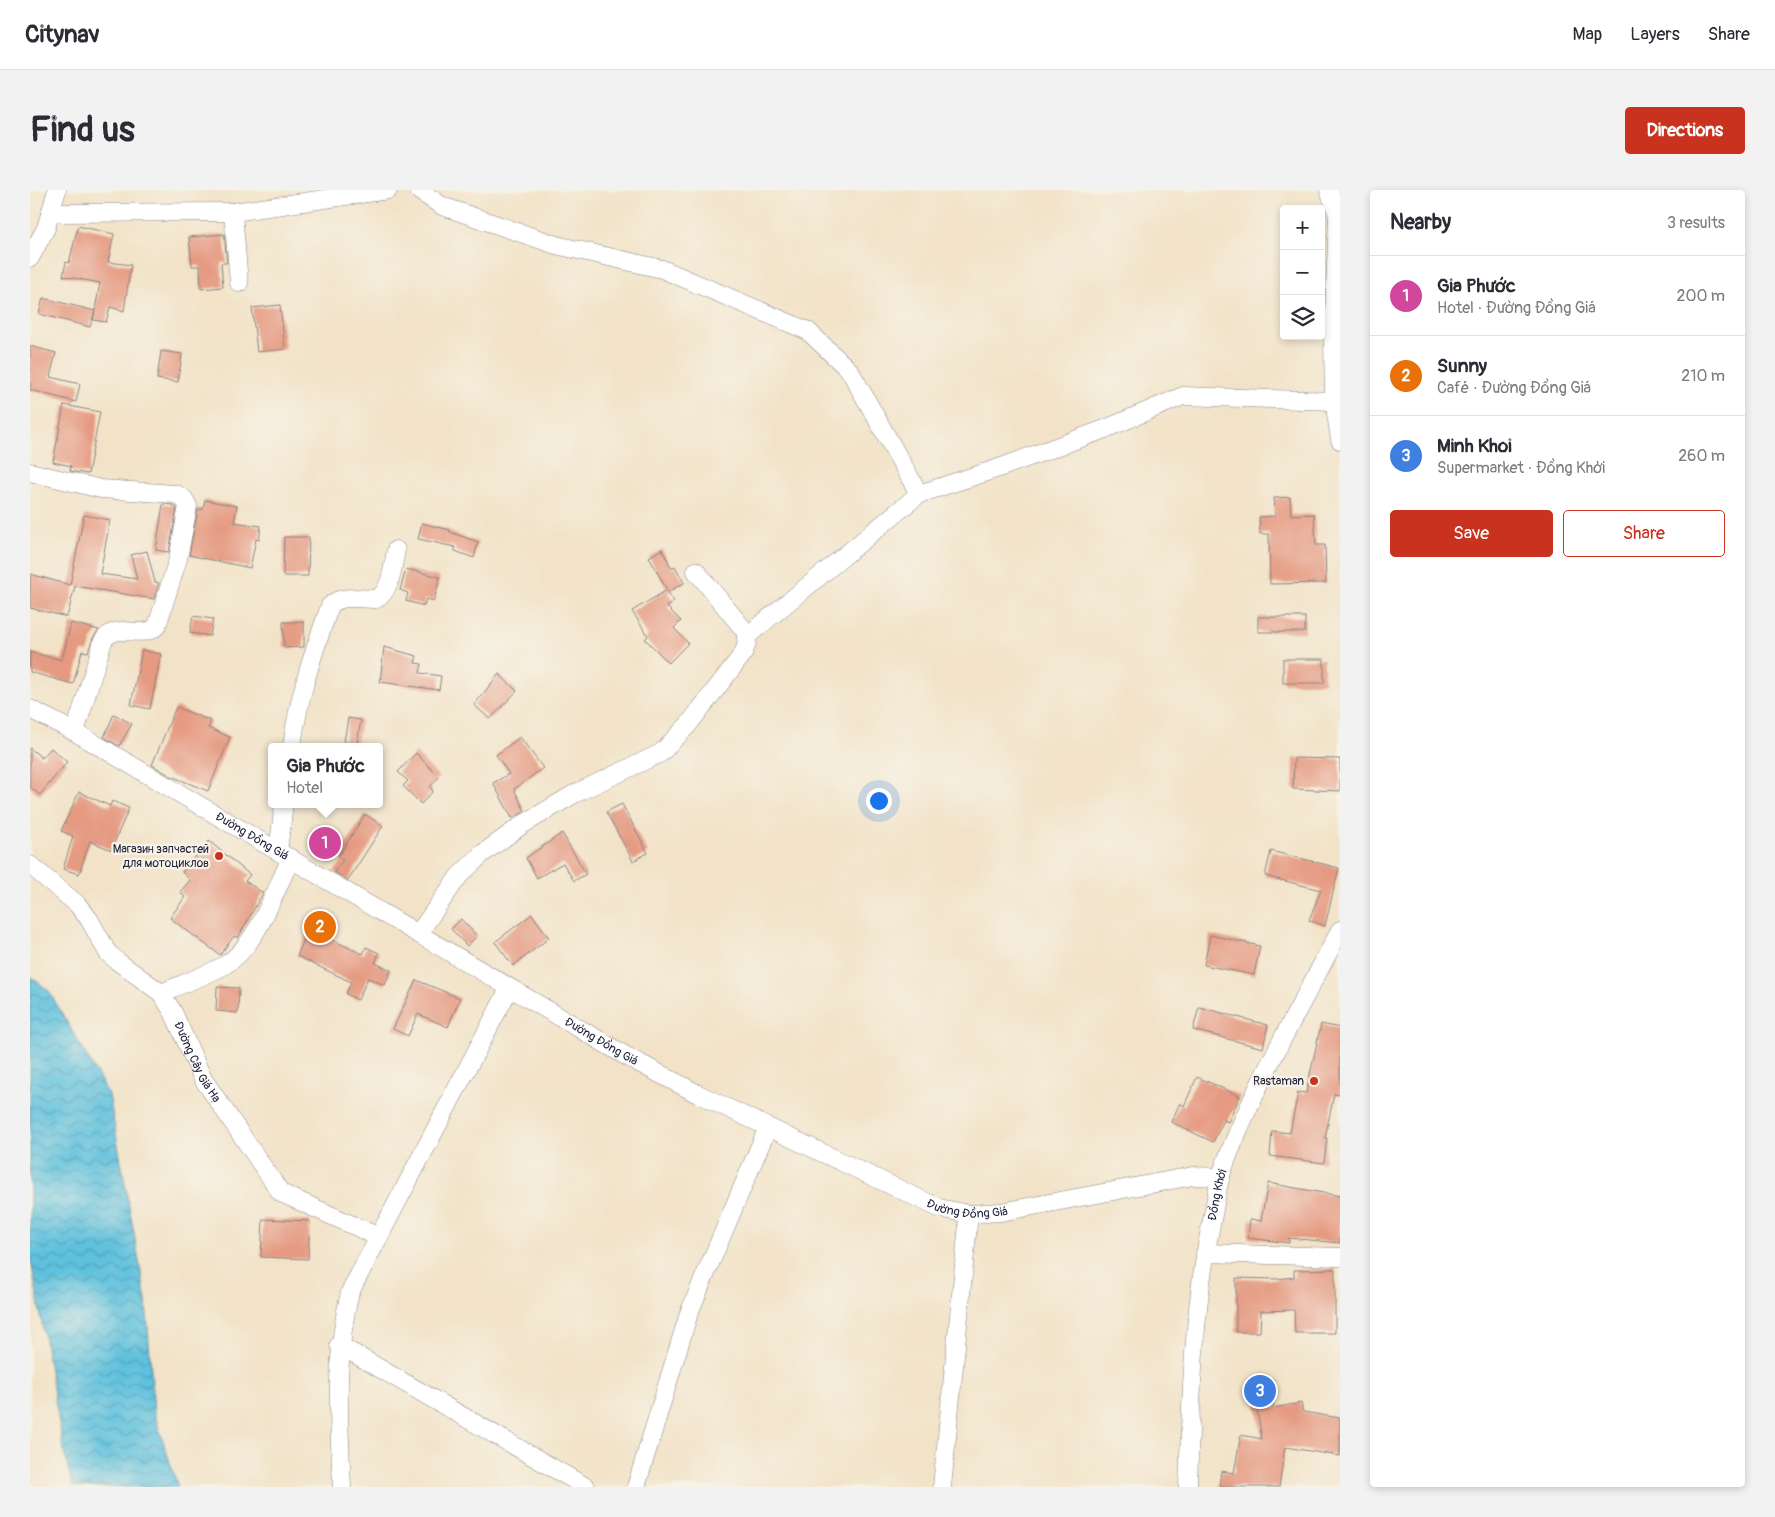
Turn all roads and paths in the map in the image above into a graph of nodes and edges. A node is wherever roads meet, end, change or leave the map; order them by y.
1 (57, 190) edge
2 (388, 190) edge
3 (418, 190) edge
4 (1329, 190) edge
5 (233, 212) junction
6 (50, 213) junction
7 (30, 258) edge
8 (239, 282) dead end
9 (1334, 401) junction
10 (1340, 440) edge
11 (30, 472) edge
12 (919, 494) junction
13 (396, 550) dead end
14 (696, 571) dead end
15 (746, 637) junction
16 (30, 709) edge
17 (75, 732) junction
18 (293, 743) edge
19 (284, 808) edge
20 (284, 855) junction
21 (30, 865) edge
22 (1340, 930) edge
23 (418, 934) junction
24 (509, 989) junction
25 (161, 993) junction
26 (768, 1127) junction
27 (1221, 1177) junction
28 (969, 1214) junction
29 (379, 1237) junction
30 (1205, 1253) junction
31 (1340, 1257) edge
32 (340, 1344) junction
33 (342, 1487) edge
34 (586, 1487) edge
35 (636, 1487) edge
36 (942, 1487) edge
37 (1188, 1487) edge

1 - 6 street
2 - 5 street
3 - 12 street
4 - 9 street
5 - 6 street
5 - 8 street
6 - 7 street
9 - 10 street
9 - 12 street
11 - 17 street
12 - 15 street
13 - 18 street
14 - 15 street
15 - 23 street
16 - 17 street, Đường Đồng Giá
17 - 20 street, Đường Đồng Giá
19 - 20 street
20 - 23 street, Đường Đồng Giá
20 - 25 street
21 - 25 street, Đường Cây Giá Hạ
22 - 27 street, Đồng Khởi
23 - 24 street, Đường Đồng Giá
24 - 26 street, Đường Đồng Giá
24 - 29 street
25 - 29 street, Đường Cây Giá Hạ
26 - 28 street, Đường Đồng Giá
26 - 35 street
27 - 28 street, Đường Đồng Giá
27 - 30 street, Đồng Khởi
28 - 36 street
29 - 32 street
30 - 31 street
30 - 37 street, Đồng Khởi
32 - 33 street
32 - 34 street

